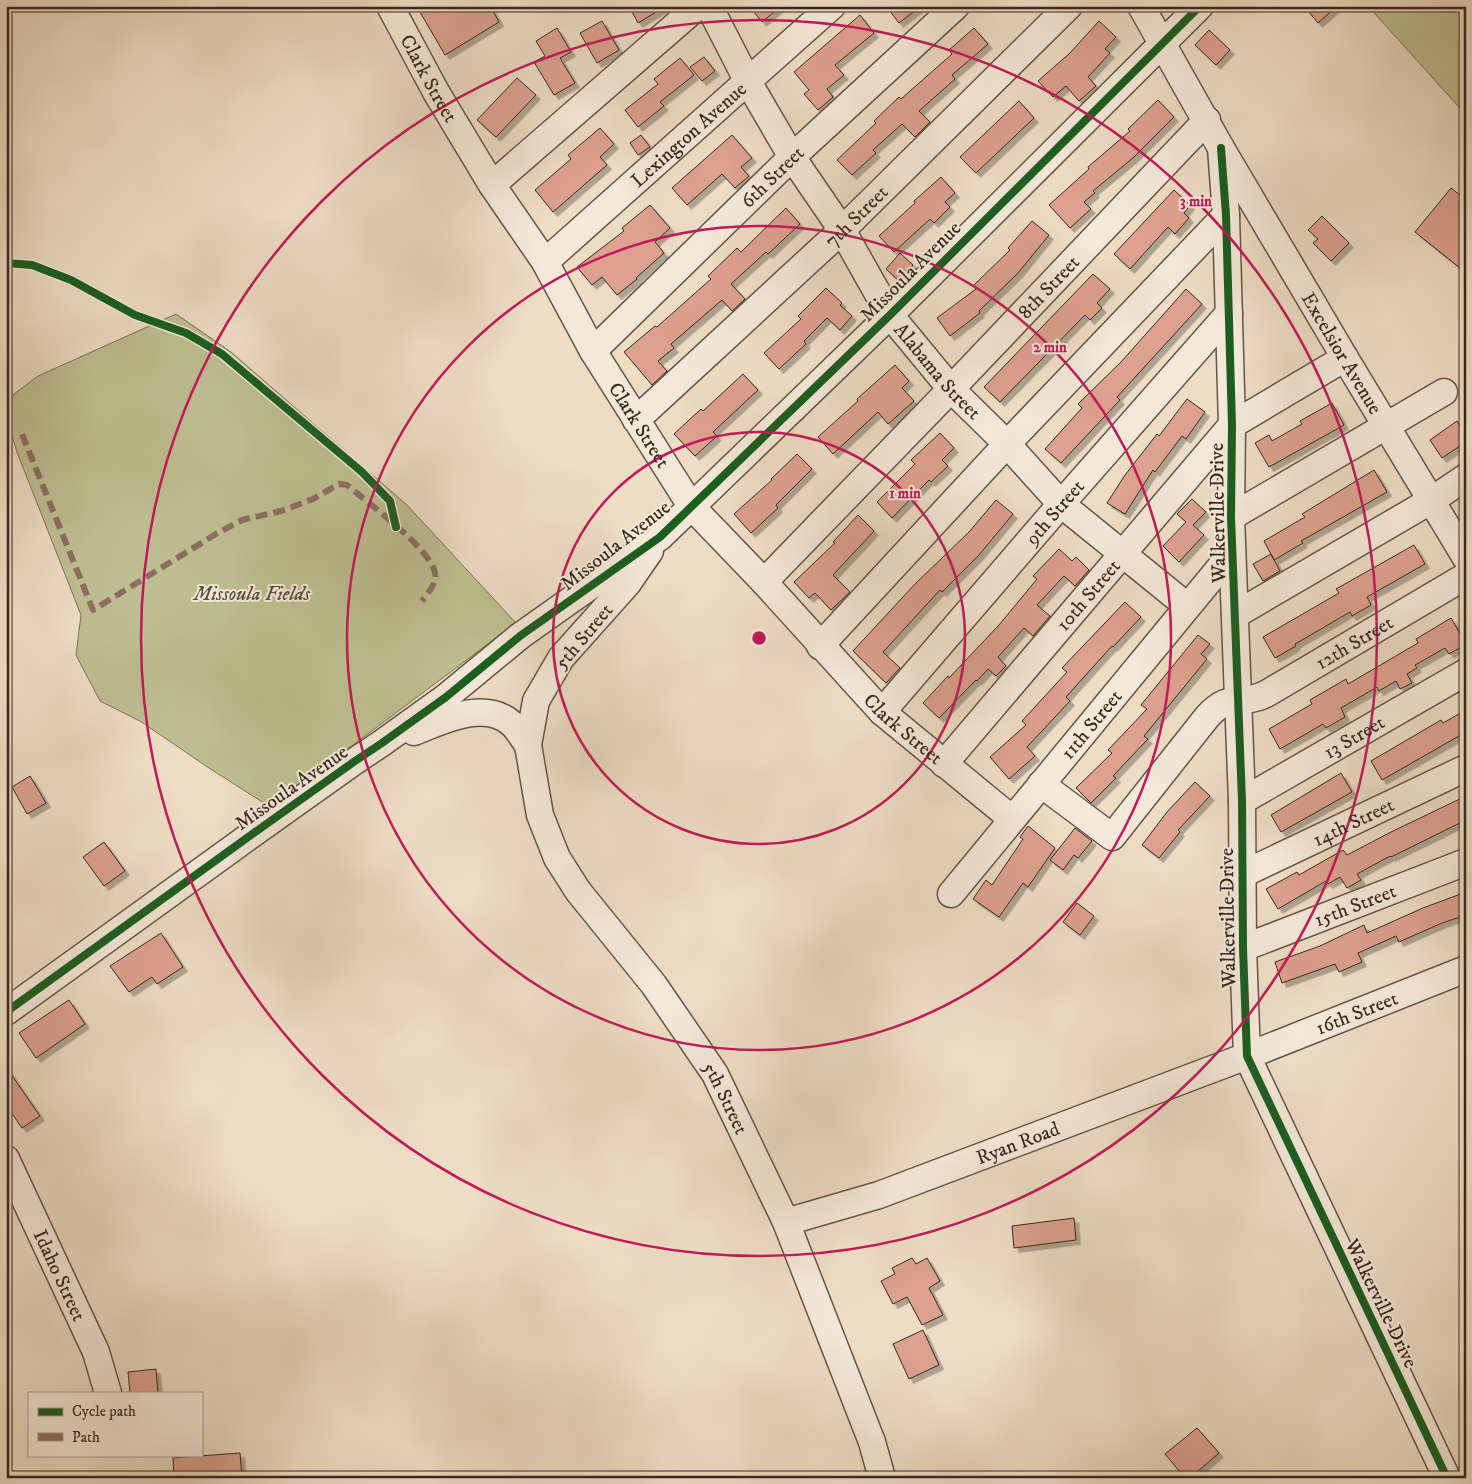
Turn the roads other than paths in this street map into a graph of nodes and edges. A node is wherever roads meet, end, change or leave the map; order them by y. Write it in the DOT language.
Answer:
graph roads {
  1 [pos="390,6"];
  2 [pos="698,6"];
  3 [pos="709,6"];
  4 [pos="832,6"];
  5 [pos="956,6"];
  6 [pos="1069,6"];
  7 [pos="1141,6"];
  8 [pos="1200,6"];
  9 [pos="1162,44"];
  10 [pos="747,80"];
  11 [pos="1207,120"];
  12 [pos="1221,148"];
  13 [pos="792,157"];
  14 [pos="492,185"];
  15 [pos="1226,215"];
  16 [pos="842,230"];
  17 [pos="545,262"];
  18 [pos="1229,313"];
  19 [pos="890,315"];
  20 [pos="593,350"];
  21 [pos="1345,358"];
  22 [pos="951,389"];
  23 [pos="1444,392"];
  24 [pos="636,420"];
  25 [pos="1232,425"];
  26 [pos="1387,425"];
  27 [pos="1007,444"];
  28 [pos="1466,477"];
  29 [pos="1432,500"];
  30 [pos="1061,504"];
  31 [pos="691,506"];
  32 [pos="1231,517"];
  33 [pos="660,536"];
  34 [pos="1232,553"];
  35 [pos="1123,554"];
  36 [pos="1466,558"];
  37 [pos="1466,576"];
  38 [pos="764,582"];
  39 [pos="1187,606"];
  40 [pos="1235,615"];
  41 [pos="820,646"];
  42 [pos="1466,672"];
  43 [pos="1239,700"];
  44 [pos="882,712"];
  45 [pos="382,744"];
  46 [pos="528,746"];
  47 [pos="944,764"];
  48 [pos="1466,768"];
  49 [pos="1041,784"];
  50 [pos="1242,801"];
  51 [pos="1012,819"];
  52 [pos="1466,862"];
  53 [pos="1242,874"];
  54 [pos="951,894"];
  55 [pos="1243,948"];
  56 [pos="1466,969"];
  57 [pos="6,1012"];
  58 [pos="1247,1056"];
  59 [pos="6,1159"];
  60 [pos="786,1222"];
  61 [pos="108,1392"];
  62 [pos="882,1478"];
  63 [pos="1447,1478"];
  1 -- 14 [label="street, Clark Street"];
  2 -- 14 [label="street"];
  3 -- 10 [label="street, Alabama Street"];
  4 -- 10 [label="street, Lexington Avenue"];
  5 -- 13 [label="street, 6th Street"];
  6 -- 16 [label="street, 7th Street"];
  7 -- 9 [label="street, Excelsior Avenue"];
  8 -- 9 [label="street, Missoula Avenue"];
  9 -- 11 [label="street, Excelsior Avenue"];
  9 -- 19 [label="street, Missoula Avenue"];
  10 -- 13 [label="street, Alabama Street"];
  10 -- 17 [label="street, Lexington Avenue"];
  11 -- 12 [label="street, Excelsior Avenue"];
  11 -- 22 [label="street, 8th Street"];
  12 -- 15 [label="street, Walkerville Drive"];
  12 -- 21 [label="street, Excelsior Avenue"];
  13 -- 16 [label="street, Alabama Street"];
  13 -- 20 [label="street, 6th Street"];
  14 -- 17 [label="street, Clark Street"];
  15 -- 18 [label="street, Walkerville Drive"];
  15 -- 27 [label="street"];
  16 -- 19 [label="street, Alabama Street"];
  16 -- 24 [label="street, 7th Street"];
  17 -- 20 [label="street, Clark Street"];
  18 -- 25 [label="street, Walkerville Drive"];
  18 -- 30 [label="street, 9th Street"];
  19 -- 22 [label="street, Alabama Street"];
  19 -- 31 [label="street, Missoula Avenue"];
  20 -- 24 [label="street, Clark Street"];
  21 -- 25 [label="street, 10th Street"];
  21 -- 26 [label="street, Excelsior Avenue"];
  22 -- 27 [label="street, Alabama Street"];
  22 -- 38 [label="street, 8th Street"];
  23 -- 26 [label="street"];
  24 -- 31 [label="street, Clark Street"];
  25 -- 32 [label="street, Walkerville Drive"];
  25 -- 35 [label="street, 10th Street"];
  26 -- 29 [label="street, Excelsior Avenue"];
  26 -- 32 [label="street"];
  27 -- 30 [label="street, Alabama Street"];
  27 -- 41 [label="street"];
  28 -- 29 [label="street"];
  29 -- 36 [label="street, Excelsior Avenue"];
  29 -- 40 [label="street"];
  30 -- 35 [label="street, Alabama Street"];
  30 -- 44 [label="street, 9th Street"];
  31 -- 33 [label="street, Missoula Avenue"];
  31 -- 38 [label="street, Clark Street"];
  32 -- 34 [label="street, Walkerville Drive"];
  33 -- 45 [label="street, Missoula Avenue"];
  33 -- 46 [label="street, 5th Street"];
  34 -- 39 [label="street, 11th Street"];
  34 -- 40 [label="street, Walkerville Drive"];
  35 -- 39 [label="street, Alabama Street"];
  35 -- 47 [label="street, 10th Street"];
  37 -- 43 [label="street, 12th Street"];
  38 -- 41 [label="street, Clark Street"];
  39 -- 49 [label="street, 11th Street"];
  40 -- 43 [label="street, Walkerville Drive"];
  41 -- 44 [label="street, Clark Street"];
  42 -- 50 [label="street, 13 Street"];
  43 -- 49 [label="street"];
  43 -- 50 [label="street, Walkerville Drive"];
  44 -- 47 [label="street, Clark Street"];
  45 -- 46 [label="street, 5th Street"];
  45 -- 57 [label="street, Missoula Avenue"];
  46 -- 60 [label="street, 5th Street"];
  47 -- 51 [label="street, Clark Street"];
  48 -- 53 [label="street, 14th Street"];
  49 -- 51 [label="street, 11th Street"];
  50 -- 53 [label="street, Walkerville Drive"];
  51 -- 54 [label="street, 11th Street"];
  52 -- 55 [label="street, 15th Street"];
  53 -- 55 [label="street, Walkerville Drive"];
  55 -- 58 [label="street, Walkerville Drive"];
  56 -- 58 [label="street, 16th Street"];
  58 -- 60 [label="street, Ryan Road"];
  58 -- 63 [label="street, Walkerville Drive"];
  59 -- 61 [label="street, Idaho Street"];
  60 -- 62 [label="street, 5th Street"];
}
